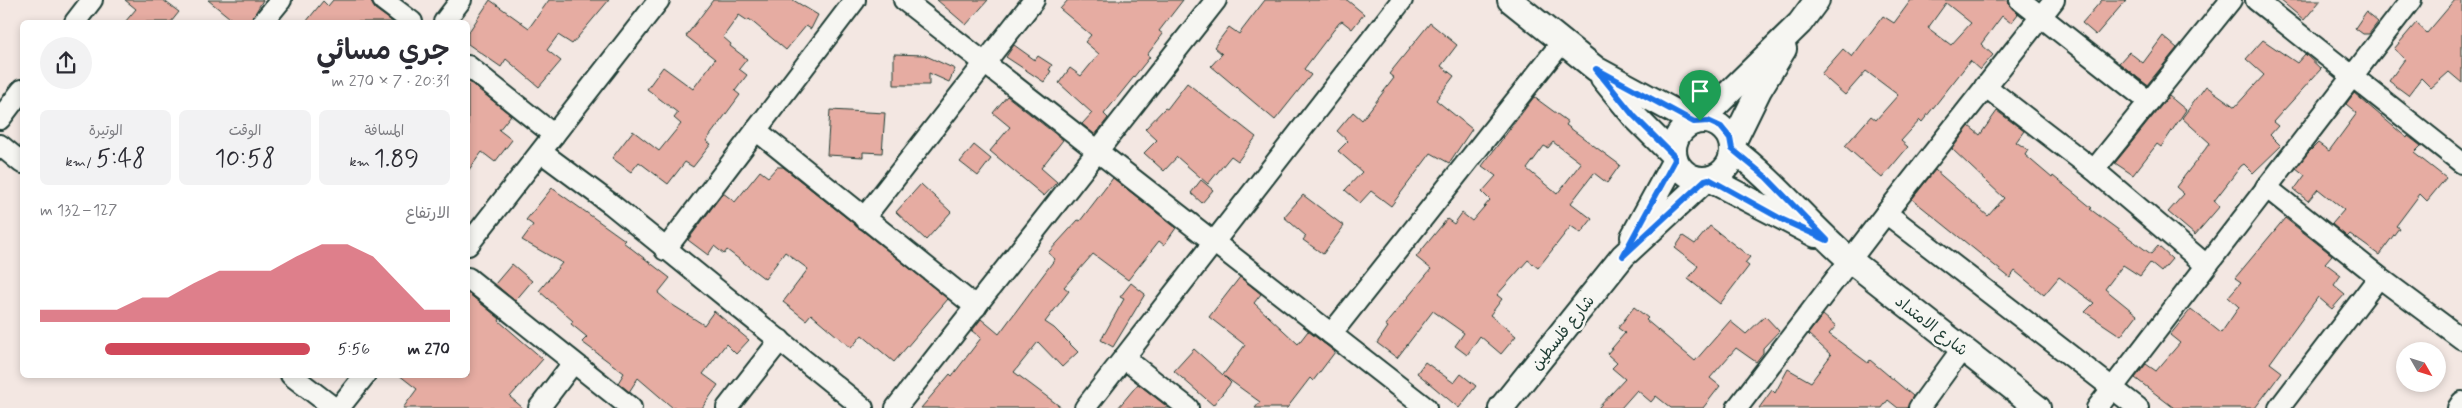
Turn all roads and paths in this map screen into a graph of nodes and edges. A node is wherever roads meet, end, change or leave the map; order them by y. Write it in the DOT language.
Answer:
graph roads {
  1 [pos="92,0"];
  2 [pos="281,0"];
  3 [pos="383,0"];
  4 [pos="461,0"];
  5 [pos="659,0"];
  6 [pos="855,0"];
  7 [pos="904,0"];
  8 [pos="1034,0"];
  9 [pos="1216,0"];
  10 [pos="1402,0"];
  11 [pos="1510,0"];
  12 [pos="1817,0"];
  13 [pos="2020,0"];
  14 [pos="2054,0"];
  15 [pos="2231,0"];
  16 [pos="2256,0"];
  17 [pos="2411,0"];
  18 [pos="2041,17"];
  19 [pos="77,20"];
  20 [pos="265,20"];
  21 [pos="409,20"];
  22 [pos="446,20"];
  23 [pos="1800,22"];
  24 [pos="1563,41"];
  25 [pos="986,64"];
  26 [pos="470,68"];
  27 [pos="1596,69"];
  28 [pos="2353,75"];
  29 [pos="1985,86"];
  30 [pos="20,93"];
  31 [pos="2148,102"];
  32 [pos="0,119"];
  33 [pos="1697,122"];
  34 [pos="756,130"];
  35 [pos="554,136"];
  36 [pos="0,145"];
  37 [pos="1732,147"];
  38 [pos="1098,151"];
  39 [pos="541,152"];
  40 [pos="1675,158"];
  41 [pos="20,161"];
  42 [pos="2462,163"];
  43 [pos="2094,170"];
  44 [pos="1707,179"];
  45 [pos="2266,188"];
  46 [pos="1886,214"];
  47 [pos="864,218"];
  48 [pos="1827,240"];
  49 [pos="470,242"];
  50 [pos="1214,242"];
  51 [pos="665,250"];
  52 [pos="1623,256"];
  53 [pos="1850,260"];
  54 [pos="2206,265"];
  55 [pos="2379,277"];
  56 [pos="470,280"];
  57 [pos="976,306"];
  58 [pos="1331,334"];
  59 [pos="2462,339"];
  60 [pos="780,340"];
  61 [pos="1962,349"];
  62 [pos="1124,358"];
  63 [pos="573,363"];
  64 [pos="295,378"];
  65 [pos="363,378"];
  66 [pos="2111,388"];
  67 [pos="2462,402"];
  68 [pos="334,408"];
  69 [pos="339,408"];
  70 [pos="539,408"];
  71 [pos="631,408"];
  72 [pos="727,408"];
  73 [pos="863,408"];
  74 [pos="896,408"];
  75 [pos="1086,408"];
  76 [pos="1188,408"];
  77 [pos="1426,408"];
  78 [pos="1501,408"];
  79 [pos="1737,408"];
  80 [pos="1918,408"];
  81 [pos="2038,408"];
  82 [pos="2097,408"];
  83 [pos="2138,408"];
  84 [pos="2279,408"];
  85 [pos="2458,408"];
  1 -- 19 [label="street"];
  2 -- 20 [label="street"];
  3 -- 21 [label="street"];
  4 -- 22 [label="street"];
  5 -- 35 [label="street"];
  6 -- 34 [label="street"];
  7 -- 25 [label="street"];
  8 -- 25 [label="street"];
  9 -- 38 [label="street"];
  10 -- 50 [label="street"];
  11 -- 24 [label="street"];
  12 -- 23 [label="street"];
  13 -- 18 [label="street"];
  14 -- 18 [label="street"];
  15 -- 31 [label="street"];
  16 -- 28 [label="street"];
  17 -- 28 [label="street"];
  18 -- 29 [label="street"];
  18 -- 31 [label="street"];
  23 -- 33 [label="street"];
  23 -- 37 [label="street"];
  24 -- 27 [label="street"];
  24 -- 58 [label="street"];
  25 -- 38 [label="street"];
  25 -- 47 [label="street"];
  26 -- 35 [label="street"];
  27 -- 33 [label="street"];
  27 -- 40 [label="street"];
  28 -- 42 [label="street"];
  28 -- 45 [label="street"];
  29 -- 43 [label="street"];
  29 -- 46 [label="street"];
  30 -- 32 [label="street"];
  31 -- 43 [label="street"];
  33 -- 37 [label="street"];
  33 -- 40 [label="street"];
  34 -- 47 [label="street"];
  34 -- 51 [label="street"];
  35 -- 39 [label="street"];
  36 -- 41 [label="street"];
  37 -- 44 [label="street"];
  37 -- 48 [label="street, شارع الامتداد"];
  38 -- 50 [label="street"];
  38 -- 57 [label="street"];
  39 -- 49 [label="street"];
  39 -- 51 [label="street"];
  40 -- 44 [label="street"];
  40 -- 52 [label="street, شارع فلسطين"];
  43 -- 54 [label="street"];
  44 -- 48 [label="street, شارع الامتداد"];
  44 -- 52 [label="street, شارع فلسطين"];
  45 -- 54 [label="street"];
  45 -- 55 [label="street"];
  46 -- 53 [label="street"];
  46 -- 66 [label="street"];
  47 -- 57 [label="street"];
  48 -- 53 [label="street, شارع الامتداد"];
  50 -- 58 [label="street"];
  50 -- 62 [label="street"];
  51 -- 60 [label="street"];
  52 -- 78 [label="street, شارع فلسطين"];
  53 -- 61 [label="street, شارع الامتداد"];
  53 -- 79 [label="street"];
  54 -- 66 [label="street"];
  55 -- 59 [label="street"];
  55 -- 84 [label="street"];
  56 -- 63 [label="street"];
  57 -- 74 [label="street"];
  58 -- 77 [label="street"];
  60 -- 72 [label="street"];
  60 -- 73 [label="street"];
  61 -- 80 [label="street"];
  61 -- 81 [label="street, شارع الامتداد"];
  62 -- 75 [label="street"];
  62 -- 76 [label="street"];
  63 -- 70 [label="street"];
  63 -- 71 [label="street"];
  64 -- 68 [label="street"];
  65 -- 69 [label="street"];
  66 -- 82 [label="street"];
  66 -- 83 [label="street"];
  67 -- 85 [label="street"];
}
